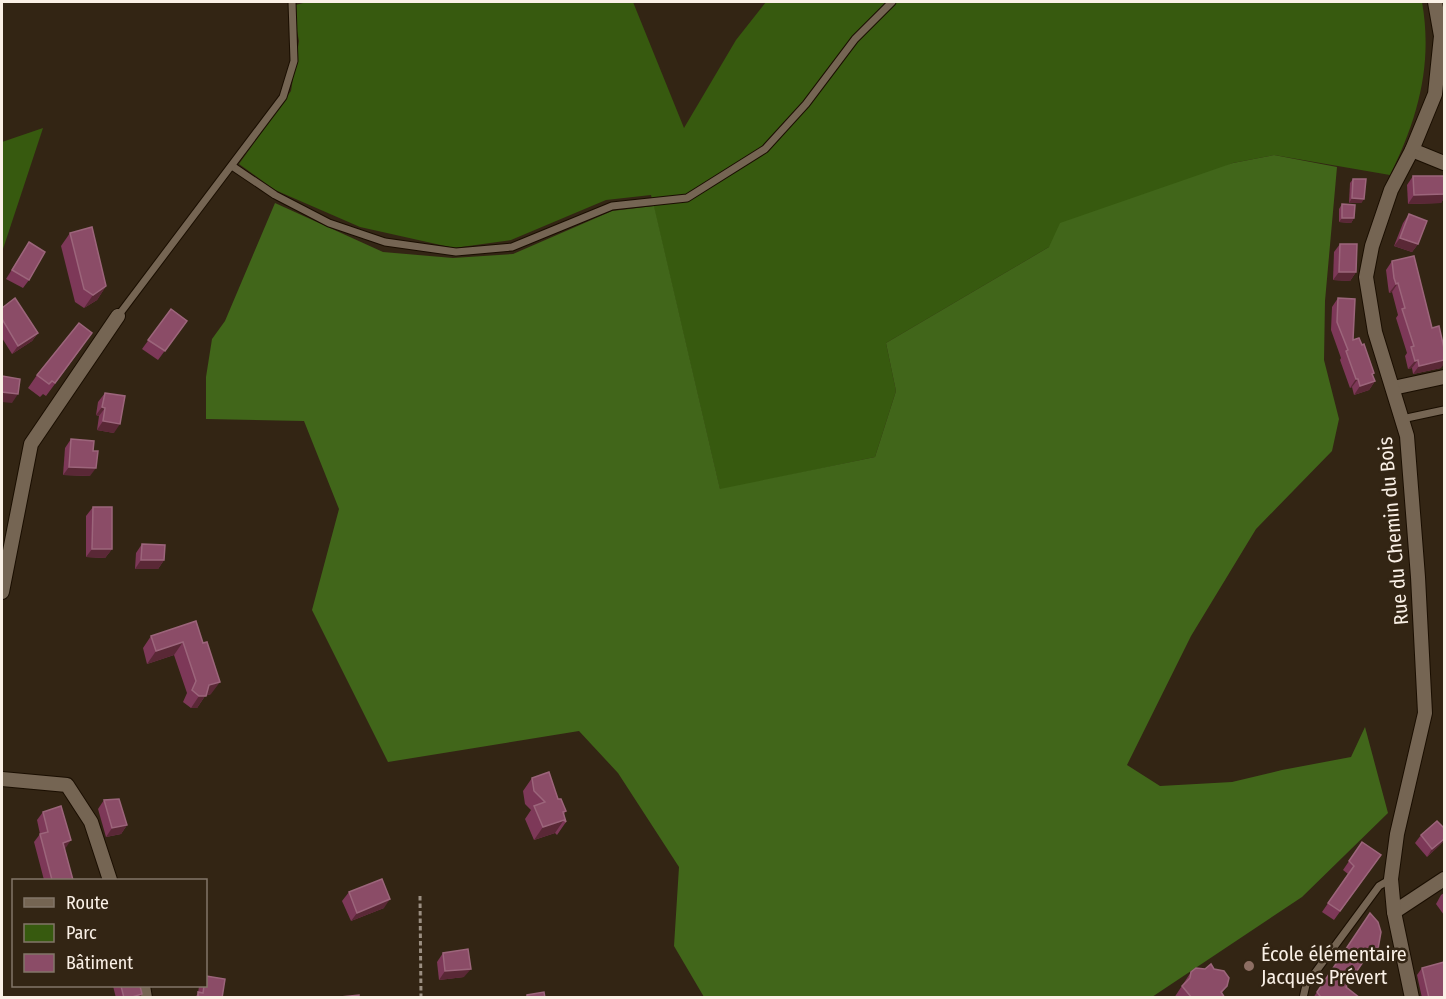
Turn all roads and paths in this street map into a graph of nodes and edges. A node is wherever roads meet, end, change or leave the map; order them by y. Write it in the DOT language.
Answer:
graph roads {
  1 [pos="292,2"];
  2 [pos="892,2"];
  3 [pos="1435,2"];
  4 [pos="1412,150"];
  5 [pos="1444,163"];
  6 [pos="232,166"];
  7 [pos="118,316"];
  8 [pos="1444,377"];
  9 [pos="1392,388"];
  10 [pos="1444,410"];
  11 [pos="1402,419"];
  12 [pos="2,592"];
  13 [pos="2,779"];
  14 [pos="110,879"];
  15 [pos="1391,879"];
  16 [pos="1444,879"];
  17 [pos="420,896"];
  18 [pos="1394,912"];
  19 [pos="1409,996"];
  20 [pos="421,998"];
  21 [pos="1303,998"];
  1 -- 6 [label="lane"];
  2 -- 6 [label="lane"];
  3 -- 4 [label="street, Rue du Chemin du Bois"];
  4 -- 5 [label="street"];
  4 -- 9 [label="street, Rue du Chemin du Bois"];
  6 -- 7 [label="lane"];
  7 -- 12 [label="street"];
  8 -- 9 [label="street"];
  9 -- 11 [label="street, Rue du Chemin du Bois"];
  10 -- 11 [label="lane"];
  11 -- 15 [label="street, Rue du Chemin du Bois"];
  13 -- 14 [label="street"];
  15 -- 18 [label="street, Rue du Chemin du Bois"];
  15 -- 21 [label="lane"];
  16 -- 18 [label="street"];
  17 -- 20 [label="path"];
  18 -- 19 [label="street, Rue du Chemin du Bois"];
}
